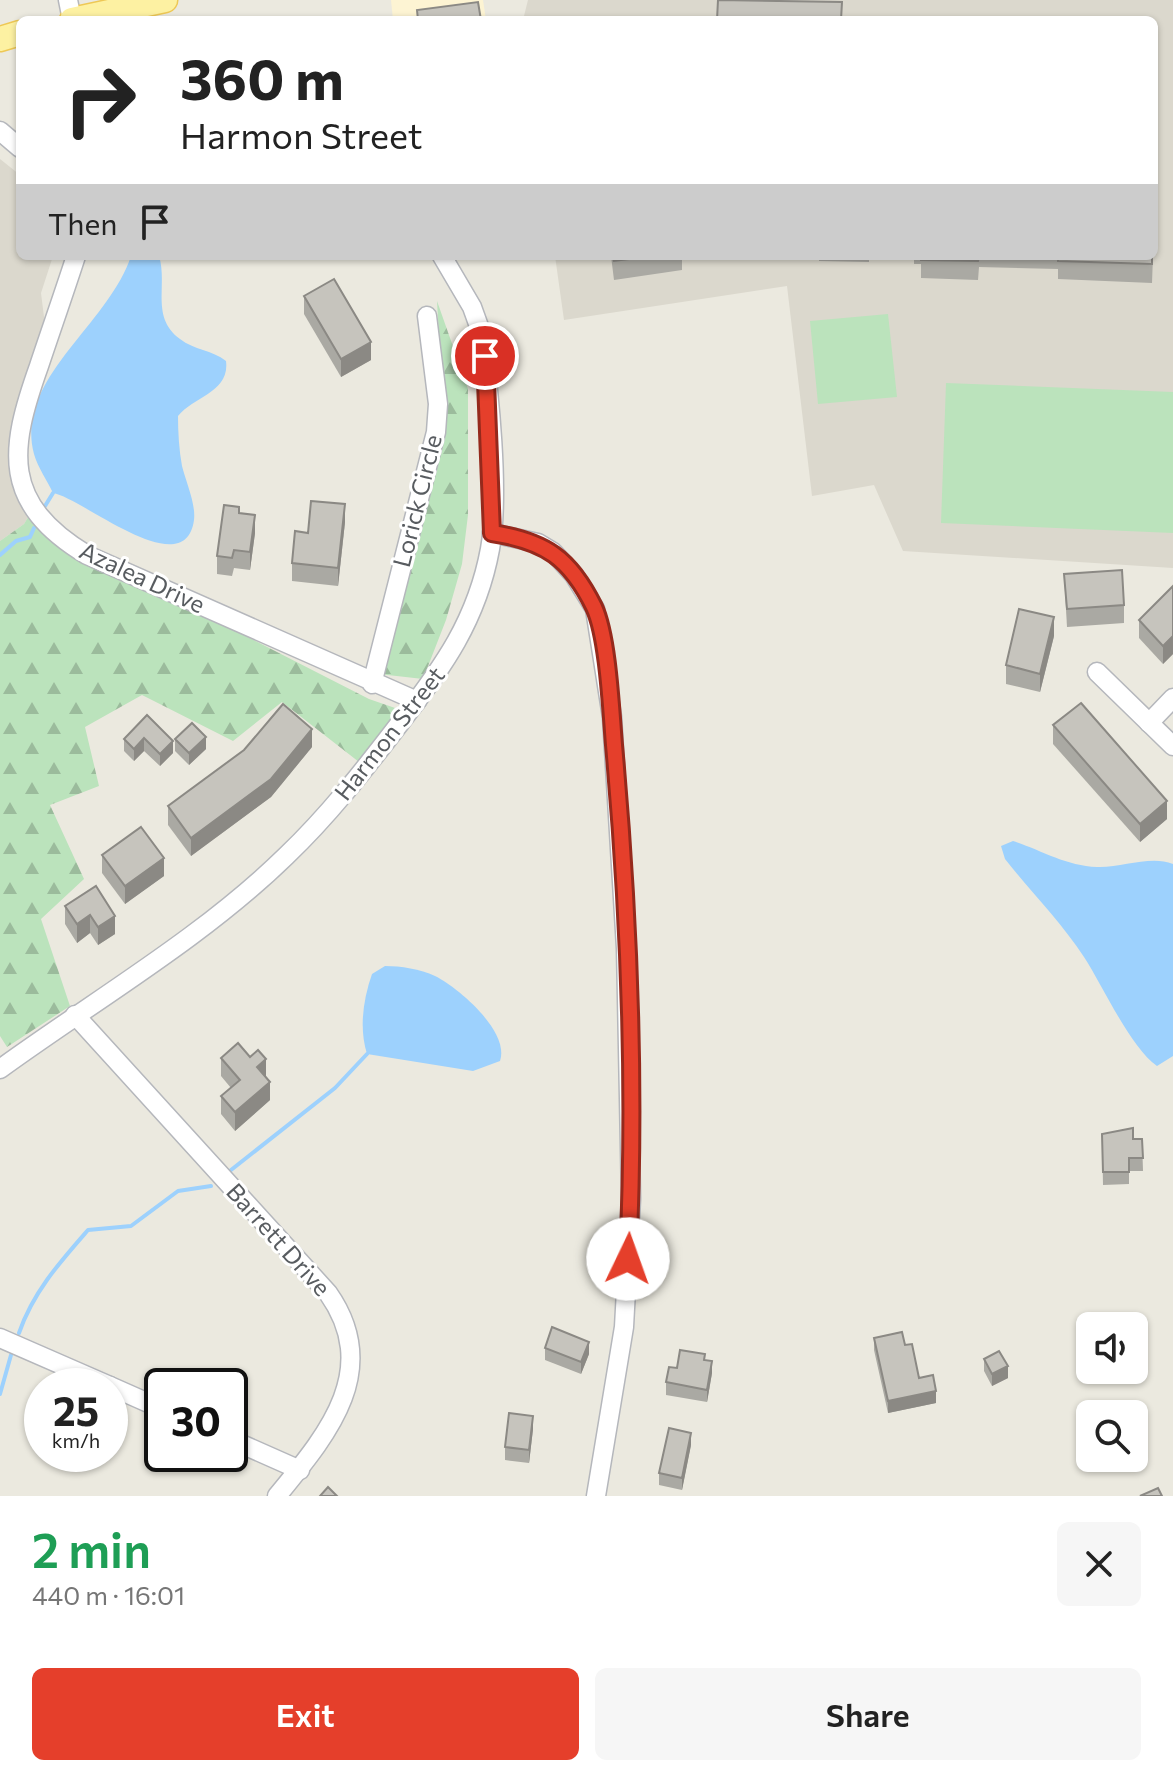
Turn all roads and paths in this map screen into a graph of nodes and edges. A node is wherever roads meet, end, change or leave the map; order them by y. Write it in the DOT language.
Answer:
graph roads {
  1 [pos="165,0"];
  2 [pos="91,16"];
  3 [pos="0,131"];
  4 [pos="16,145"];
  5 [pos="75,260"];
  6 [pos="444,260"];
  7 [pos="427,316"];
  8 [pos="492,533"];
  9 [pos="1097,672"];
  10 [pos="372,684"];
  11 [pos="1173,698"];
  12 [pos="417,701"];
  13 [pos="1149,723"];
  14 [pos="1173,746"];
  15 [pos="75,1015"];
  16 [pos="0,1069"];
  17 [pos="0,1338"];
  18 [pos="69,1368"];
  19 [pos="248,1447"];
  20 [pos="300,1470"];
  21 [pos="277,1496"];
  22 [pos="596,1496"];
  1 -- 2 [label="main road"];
  3 -- 4 [label="street"];
  5 -- 10 [label="street, Azalea Drive"];
  6 -- 8 [label="street, Harmon Street"];
  7 -- 10 [label="street, Lorick Circle"];
  8 -- 12 [label="street, Harmon Street"];
  8 -- 22 [label="street"];
  9 -- 13 [label="street"];
  10 -- 12 [label="street, Azalea Drive"];
  11 -- 13 [label="street"];
  12 -- 15 [label="street, Harmon Street"];
  13 -- 14 [label="street"];
  15 -- 16 [label="street, Harmon Street"];
  15 -- 20 [label="street, Barrett Drive"];
  17 -- 18 [label="street"];
  19 -- 20 [label="street"];
  20 -- 21 [label="street, Barrett Drive"];
}
